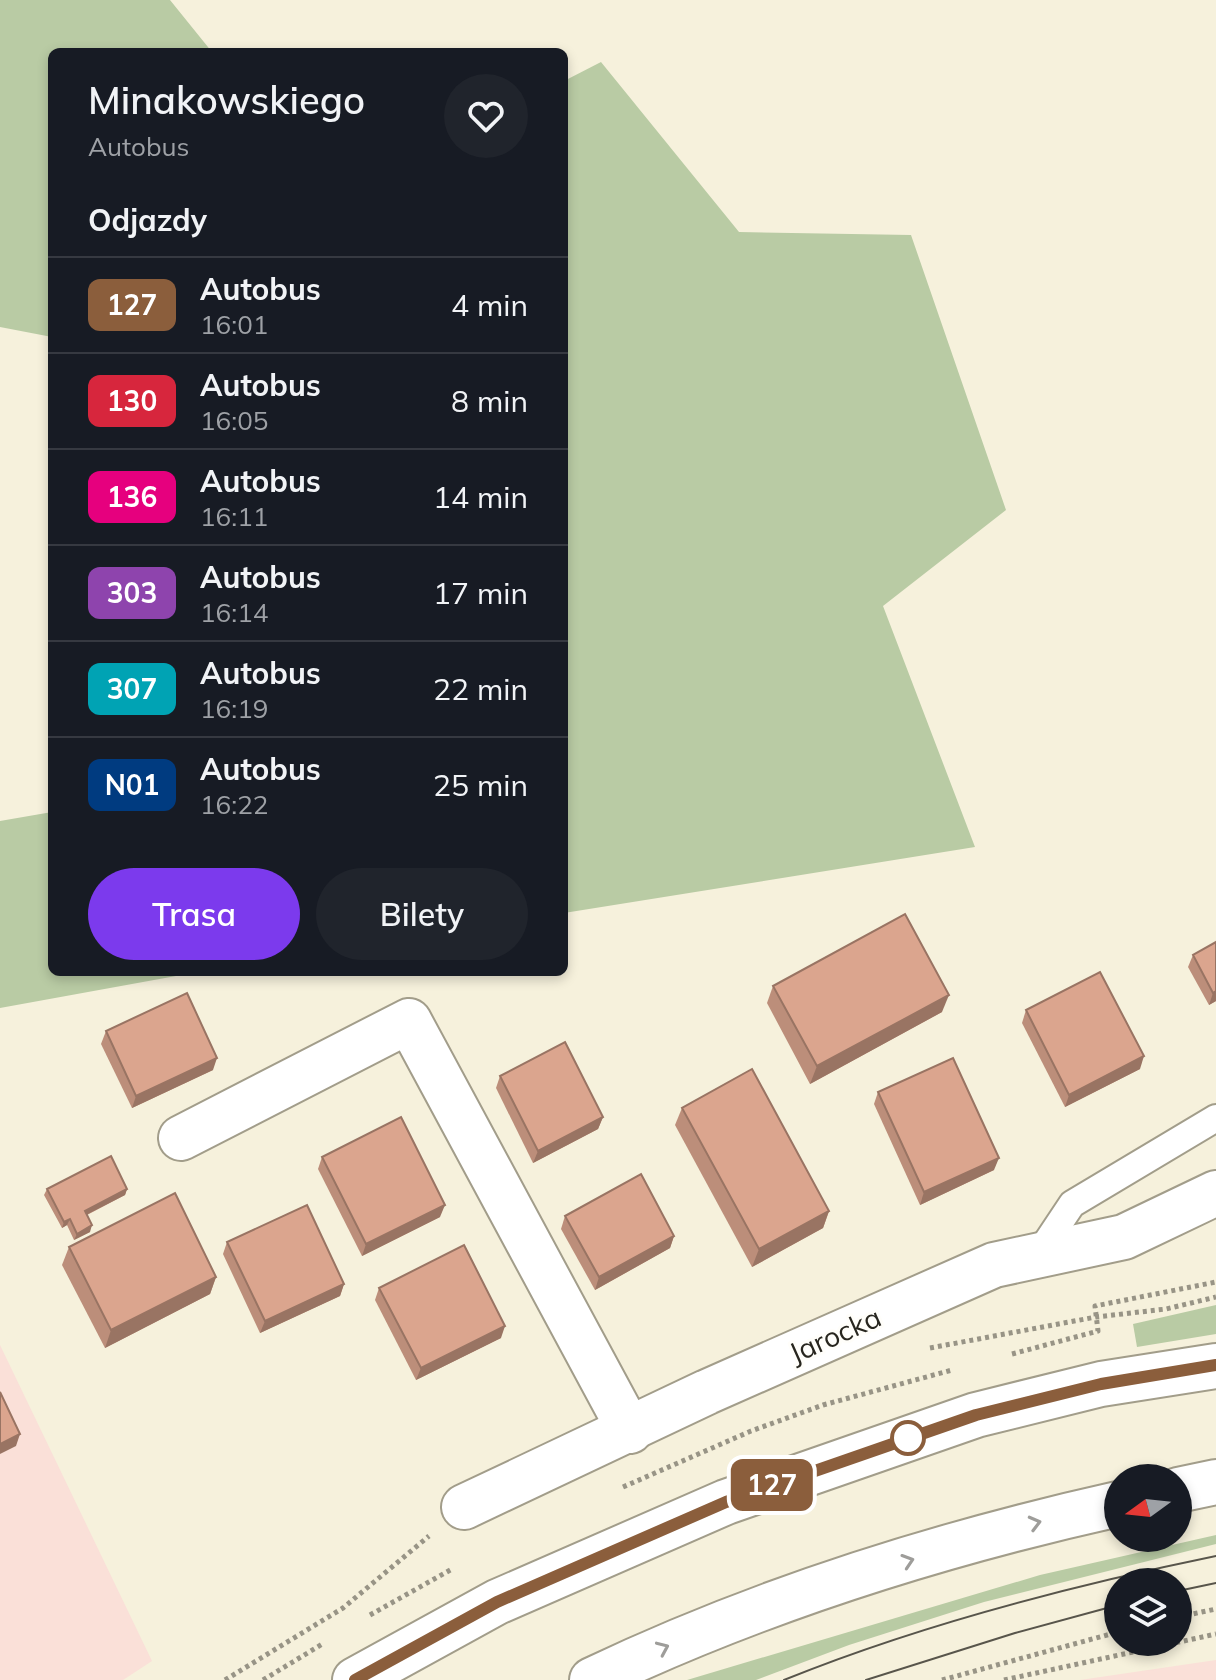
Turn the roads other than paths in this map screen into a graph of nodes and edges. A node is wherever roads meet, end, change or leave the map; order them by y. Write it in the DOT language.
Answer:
graph roads {
  1 [pos="1216,1118"];
  2 [pos="181,1138"];
  3 [pos="1216,1193"];
  4 [pos="1038,1255"];
  5 [pos="1216,1366"];
  6 [pos="630,1431"];
  7 [pos="1216,1482"];
  8 [pos="1192,1487"];
  9 [pos="464,1507"];
  10 [pos="1104,1508"];
  11 [pos="355,1680"];
  12 [pos="592,1680"];
  1 -- 4 [label="lane"];
  2 -- 6 [label="street"];
  3 -- 4 [label="street, Jarocka"];
  4 -- 6 [label="street, Jarocka"];
  5 -- 11 [label="street"];
  6 -- 9 [label="street, Jarocka"];
  7 -- 8 [label="street"];
  12 -- 10 [label="street, one-way"];
}
